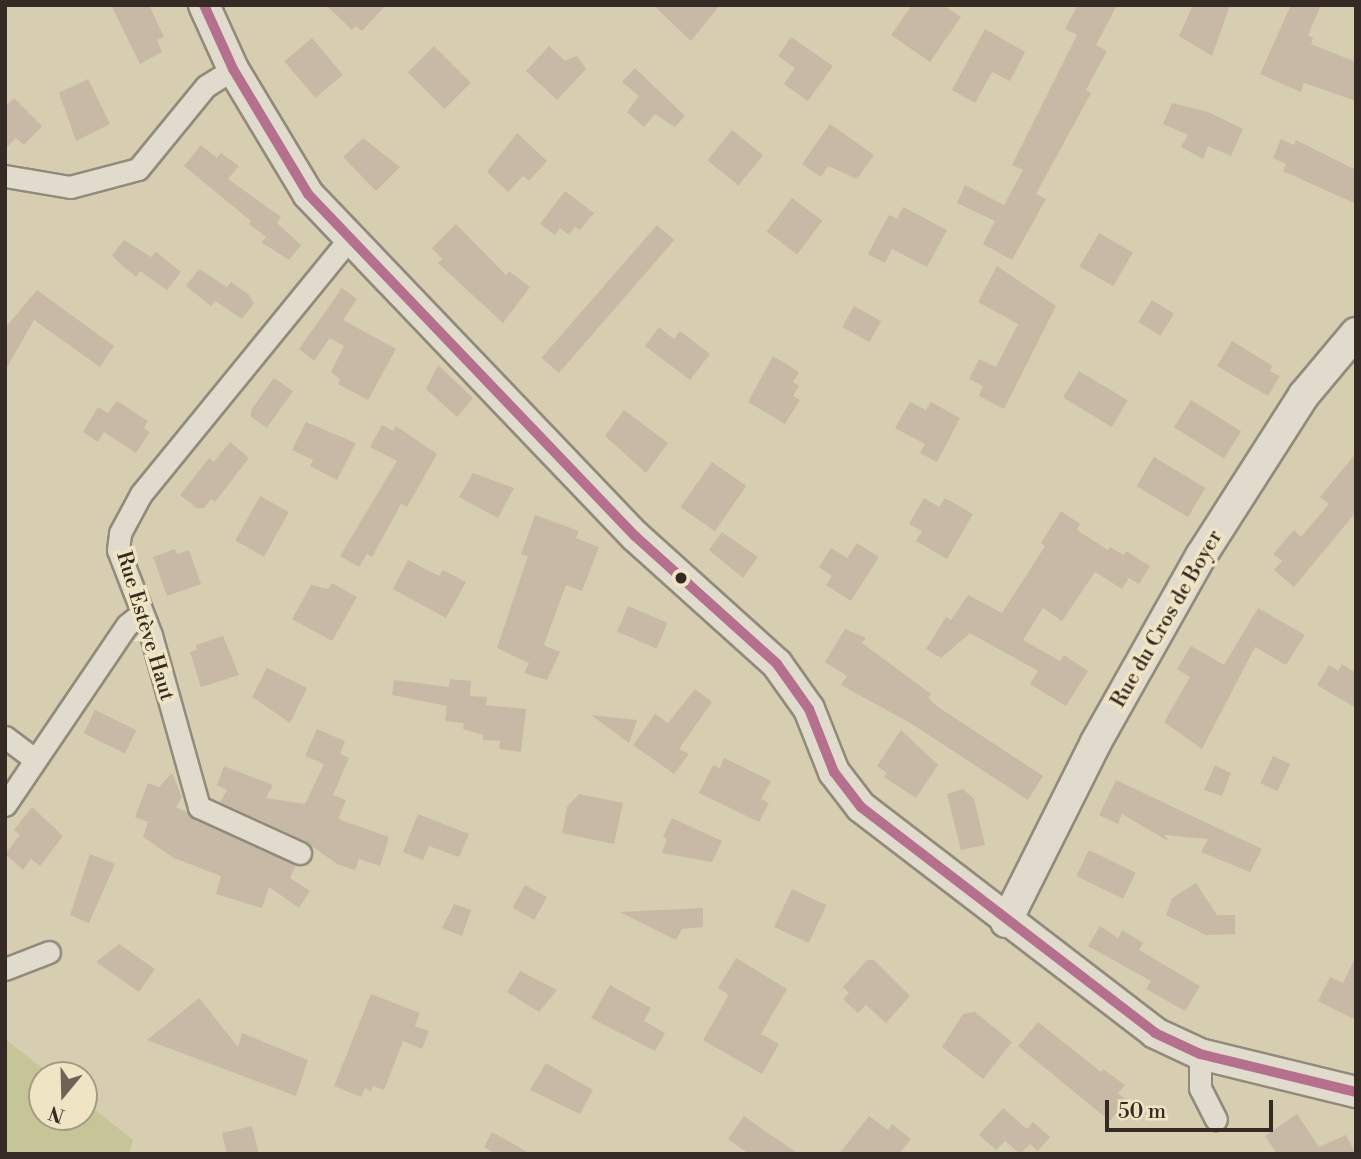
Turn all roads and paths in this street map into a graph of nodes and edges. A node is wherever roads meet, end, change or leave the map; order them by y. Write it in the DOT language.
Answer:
graph roads {
  1 [pos="204,5"];
  2 [pos="233,69"];
  3 [pos="5,176"];
  4 [pos="348,240"];
  5 [pos="1356,333"];
  6 [pos="142,613"];
  7 [pos="5,737"];
  8 [pos="34,759"];
  9 [pos="5,805"];
  10 [pos="300,853"];
  11 [pos="1006,922"];
  12 [pos="49,952"];
  13 [pos="5,969"];
  14 [pos="1200,1054"];
  15 [pos="1356,1092"];
  16 [pos="1216,1119"];
  1 -- 2 [label="street"];
  2 -- 3 [label="street"];
  2 -- 4 [label="street"];
  4 -- 6 [label="street, Rue Estève Haut"];
  4 -- 11 [label="street"];
  5 -- 11 [label="street, Rue du Cros de Boyer"];
  6 -- 8 [label="street"];
  6 -- 10 [label="street, Rue Estève Haut"];
  7 -- 8 [label="street"];
  8 -- 9 [label="street"];
  11 -- 14 [label="street"];
  12 -- 13 [label="street"];
  14 -- 15 [label="street"];
  14 -- 16 [label="street"];
}
